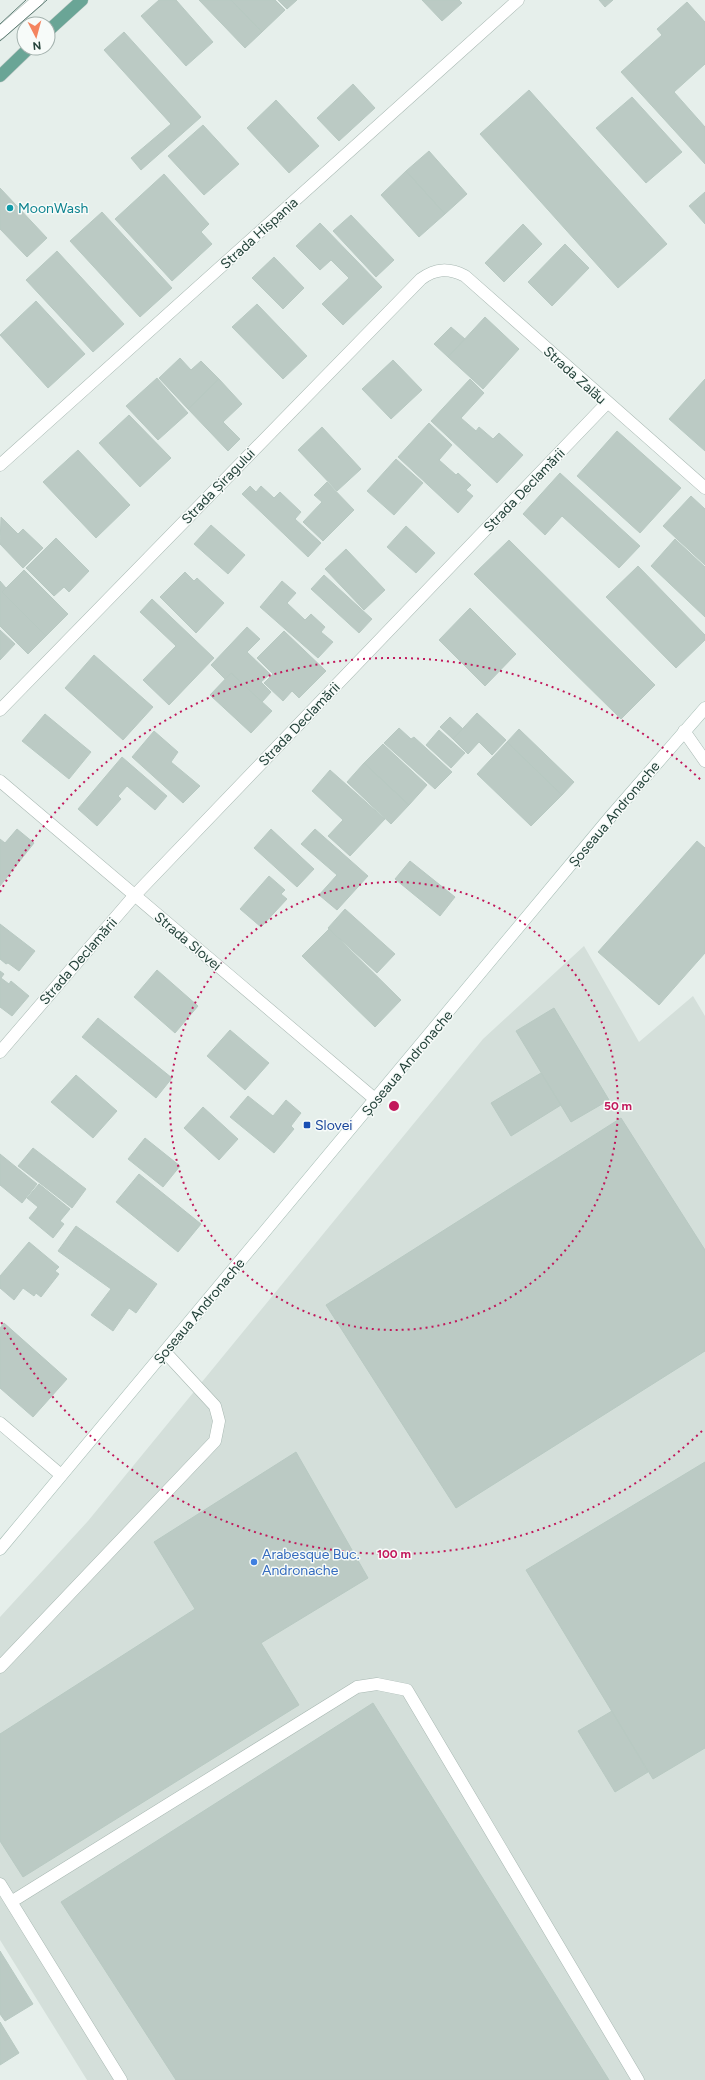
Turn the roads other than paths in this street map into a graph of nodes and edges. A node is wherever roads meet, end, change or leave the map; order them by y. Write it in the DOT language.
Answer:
graph roads {
  1 [pos="38,0"];
  2 [pos="82,0"];
  3 [pos="518,0"];
  4 [pos="56,24"];
  5 [pos="0,33"];
  6 [pos="21,56"];
  7 [pos="0,76"];
  8 [pos="441,269"];
  9 [pos="607,403"];
  10 [pos="0,465"];
  11 [pos="705,488"];
  12 [pos="705,708"];
  13 [pos="0,710"];
  14 [pos="684,731"];
  15 [pos="705,761"];
  16 [pos="0,781"];
  17 [pos="134,896"];
  18 [pos="0,1052"];
  19 [pos="376,1100"];
  20 [pos="165,1352"];
  21 [pos="0,1423"];
  22 [pos="61,1475"];
  23 [pos="0,1548"];
  24 [pos="0,1667"];
  25 [pos="0,1884"];
  26 [pos="12,1902"];
  27 [pos="121,2080"];
  28 [pos="638,2080"];
  1 -- 5 [label="street"];
  2 -- 4 [label="main road"];
  3 -- 10 [label="street, Strada Hispania"];
  6 -- 7 [label="main road"];
  8 -- 9 [label="street, Strada Zalău"];
  8 -- 13 [label="street, Strada Șiragului"];
  9 -- 11 [label="street, Strada Zalău"];
  9 -- 17 [label="street, Strada Declamării"];
  12 -- 14 [label="street, Șoseaua Andronache"];
  14 -- 15 [label="street"];
  14 -- 19 [label="street, Șoseaua Andronache"];
  16 -- 17 [label="street, Strada Slovei"];
  17 -- 18 [label="street, Strada Declamării"];
  17 -- 19 [label="street, Strada Slovei"];
  19 -- 20 [label="street, Șoseaua Andronache"];
  20 -- 22 [label="street, Șoseaua Andronache"];
  20 -- 24 [label="street"];
  21 -- 22 [label="street"];
  22 -- 23 [label="street, Șoseaua Andronache"];
  25 -- 26 [label="street"];
  26 -- 27 [label="street"];
  26 -- 28 [label="street"];
}
